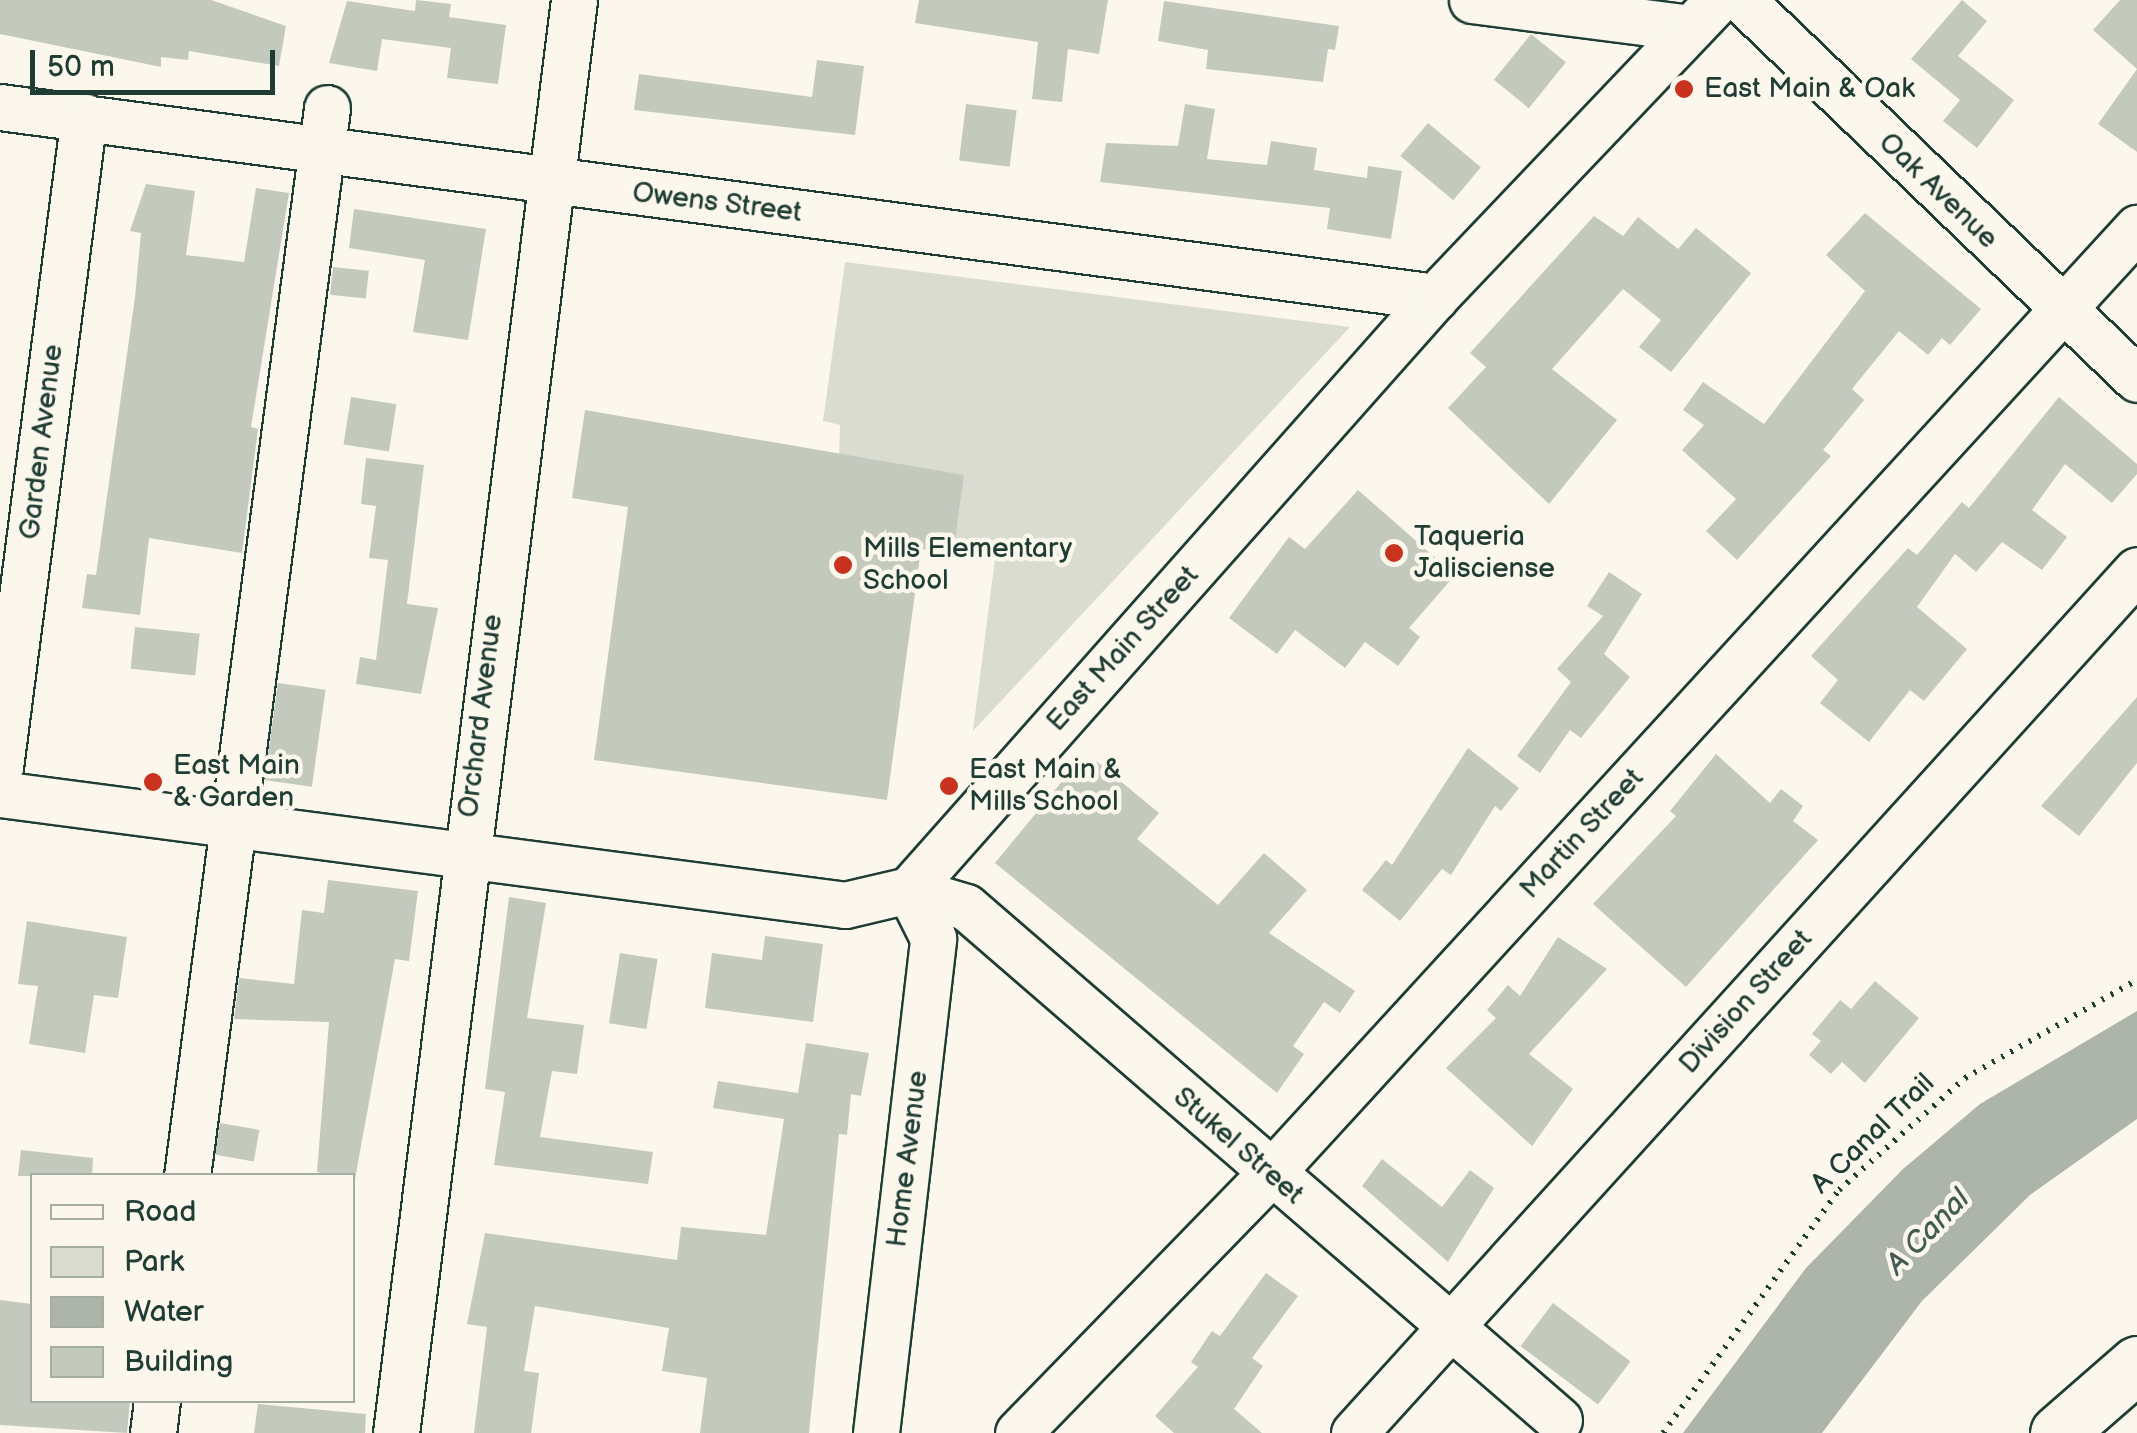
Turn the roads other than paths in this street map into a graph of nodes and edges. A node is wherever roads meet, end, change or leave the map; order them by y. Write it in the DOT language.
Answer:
graph roads {
  1 [pos="574,0"];
  2 [pos="1472,0"];
  3 [pos="1742,0"];
  4 [pos="1704,14"];
  5 [pos="0,107"];
  6 [pos="84,116"];
  7 [pos="324,129"];
  8 [pos="544,180"];
  9 [pos="2137,228"];
  10 [pos="1435,297"];
  11 [pos="2062,310"];
  12 [pos="2137,379"];
  13 [pos="2137,570"];
  14 [pos="0,767"];
  15 [pos="0,794"];
  16 [pos="232,825"];
  17 [pos="464,856"];
  18 [pos="910,890"];
  19 [pos="187,1173"];
  20 [pos="1269,1175"];
  21 [pos="1452,1328"];
  22 [pos="2137,1364"];
  23 [pos="158,1403"];
  24 [pos="1558,1420"];
  25 [pos="153,1433"];
  26 [pos="396,1433"];
  27 [pos="876,1433"];
  28 [pos="1018,1433"];
  29 [pos="1354,1433"];
  30 [pos="2058,1433"];
  1 -- 8 [label="street, Orchard Avenue"];
  2 -- 4 [label="street"];
  3 -- 11 [label="street, Oak Avenue"];
  4 -- 10 [label="street, East Main Street"];
  5 -- 6 [label="street, Owens Street"];
  6 -- 7 [label="street, Owens Street"];
  6 -- 14 [label="street, Garden Avenue"];
  7 -- 8 [label="street, Owens Street"];
  7 -- 16 [label="street"];
  8 -- 10 [label="street, Owens Street"];
  8 -- 17 [label="street, Orchard Avenue"];
  9 -- 11 [label="street, Martin Street"];
  10 -- 18 [label="street, East Main Street"];
  11 -- 12 [label="street, Oak Avenue"];
  11 -- 20 [label="street, Martin Street"];
  13 -- 21 [label="street, Division Street"];
  15 -- 16 [label="street"];
  16 -- 17 [label="street"];
  16 -- 19 [label="street"];
  17 -- 18 [label="street"];
  17 -- 26 [label="street, Orchard Avenue"];
  18 -- 20 [label="street, Stukel Street"];
  18 -- 27 [label="street, Home Avenue"];
  20 -- 21 [label="street, Stukel Street"];
  20 -- 28 [label="street, Martin Street"];
  21 -- 24 [label="street, Stukel Street"];
  21 -- 29 [label="street, Division Street"];
  22 -- 30 [label="main road"];
  23 -- 25 [label="street"];
}
